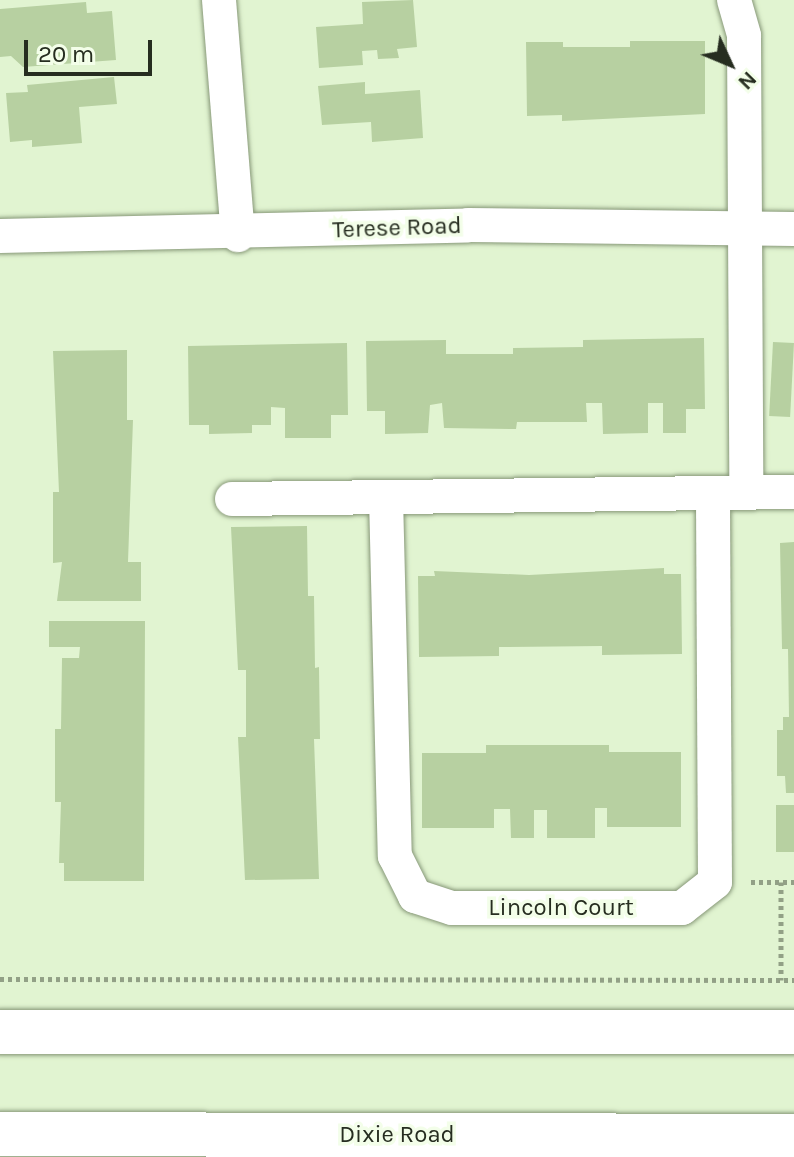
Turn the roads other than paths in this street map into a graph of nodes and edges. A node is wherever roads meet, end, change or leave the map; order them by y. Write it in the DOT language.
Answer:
graph roads {
  1 [pos="219,0"];
  2 [pos="734,0"];
  3 [pos="743,228"];
  4 [pos="794,229"];
  5 [pos="238,235"];
  6 [pos="0,236"];
  7 [pos="794,492"];
  8 [pos="729,493"];
  9 [pos="386,497"];
  10 [pos="232,499"];
  11 [pos="0,1032"];
  12 [pos="794,1032"];
  13 [pos="0,1134"];
  14 [pos="794,1136"];
  1 -- 5 [label="street"];
  2 -- 3 [label="street, Lincoln Court"];
  3 -- 4 [label="street, Terese Road"];
  3 -- 5 [label="street, Terese Road"];
  3 -- 8 [label="street, Lincoln Court"];
  5 -- 6 [label="street, Terese Road"];
  7 -- 8 [label="street"];
  8 -- 9 [label="street"];
  8 -- 9 [label="street, Lincoln Court"];
  9 -- 10 [label="street"];
  11 -- 12 [label="main road"];
  13 -- 14 [label="main road, Dixie Road"];
}
